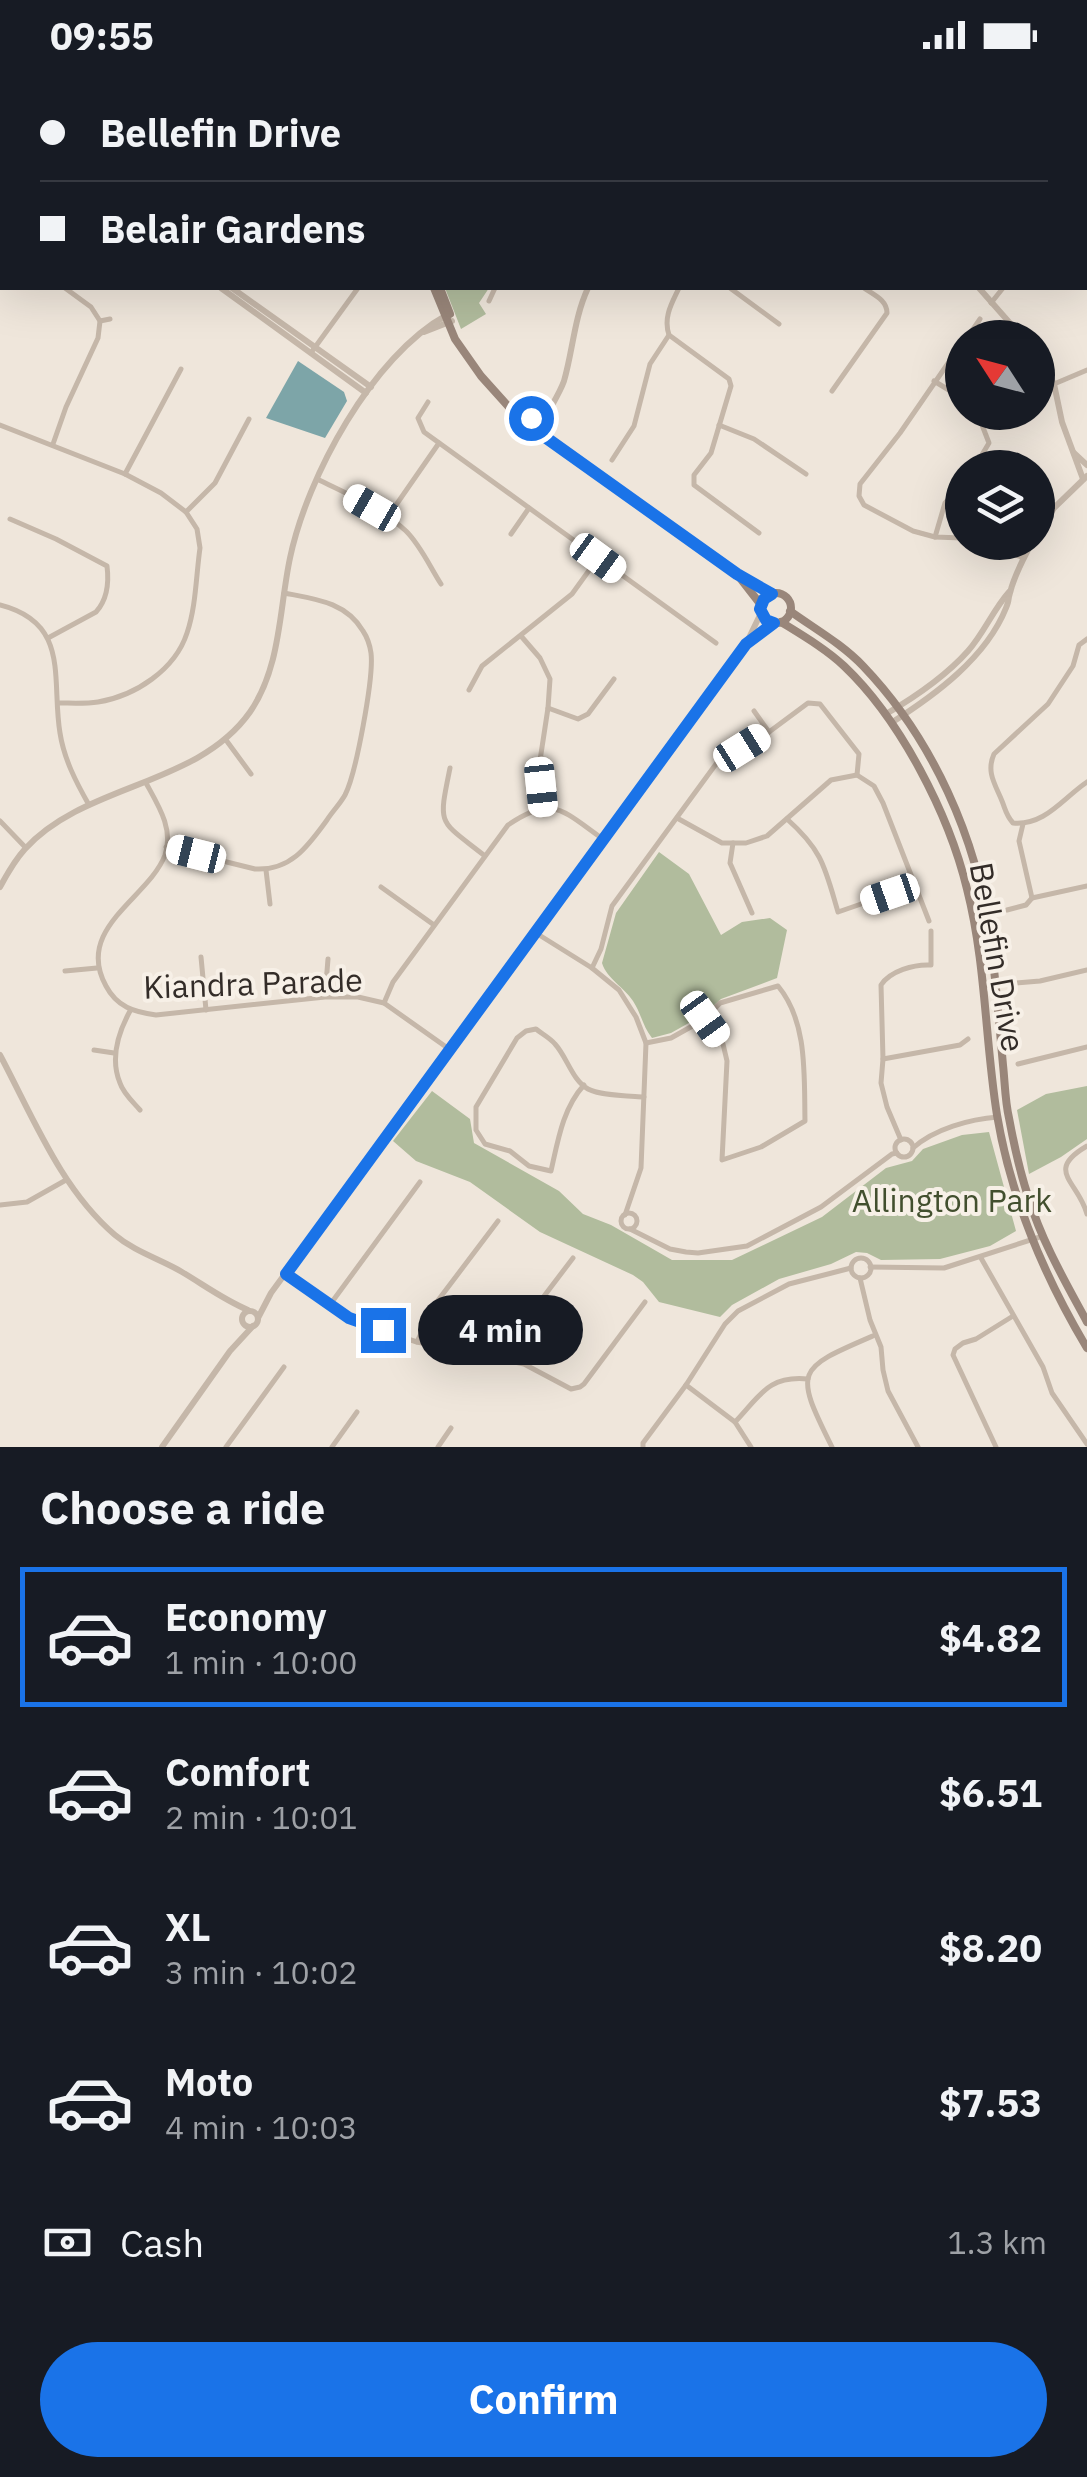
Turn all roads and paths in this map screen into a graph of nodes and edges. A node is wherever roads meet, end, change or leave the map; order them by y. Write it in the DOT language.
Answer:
graph roads {
  1 [pos="68,290"];
  2 [pos="224,290"];
  3 [pos="235,290"];
  4 [pos="357,290"];
  5 [pos="438,290"];
  6 [pos="494,290"];
  7 [pos="587,290"];
  8 [pos="678,290"];
  9 [pos="733,290"];
  10 [pos="867,290"];
  11 [pos="981,290"];
  12 [pos="1001,290"];
  13 [pos="488,301"];
  14 [pos="991,303"];
  15 [pos="110,318"];
  16 [pos="448,318"];
  17 [pos="1007,320"];
  18 [pos="100,321"];
  19 [pos="780,324"];
  20 [pos="669,335"];
  21 [pos="313,350"];
  22 [pos="945,366"];
  23 [pos="181,369"];
  24 [pos="1087,370"];
  25 [pos="934,381"];
  26 [pos="1055,384"];
  27 [pos="945,388"];
  28 [pos="1055,389"];
  29 [pos="368,390"];
  30 [pos="832,390"];
  31 [pos="428,402"];
  32 [pos="546,412"];
  33 [pos="249,419"];
  34 [pos="523,421"];
  35 [pos="0,425"];
  36 [pos="719,425"];
  37 [pos="538,432"];
  38 [pos="440,443"];
  39 [pos="53,444"];
  40 [pos="1073,452"];
  41 [pos="612,460"];
  42 [pos="1087,465"];
  43 [pos="125,474"];
  44 [pos="806,474"];
  45 [pos="1085,478"];
  46 [pos="316,479"];
  47 [pos="945,503"];
  48 [pos="1055,507"];
  49 [pos="529,508"];
  50 [pos="186,512"];
  51 [pos="387,518"];
  52 [pos="10,519"];
  53 [pos="759,533"];
  54 [pos="510,534"];
  55 [pos="935,536"];
  56 [pos="945,537"];
  57 [pos="598,558"];
  58 [pos="1023,560"];
  59 [pos="737,574"];
  60 [pos="441,584"];
  61 [pos="284,592"];
  62 [pos="772,594"];
  63 [pos="0,606"];
  64 [pos="761,609"];
  65 [pos="790,611"];
  66 [pos="778,623"];
  67 [pos="520,635"];
  68 [pos="48,638"];
  69 [pos="1087,639"];
  70 [pos="716,643"];
  71 [pos="746,644"];
  72 [pos="614,679"];
  73 [pos="469,690"];
  74 [pos="58,702"];
  75 [pos="548,708"];
  76 [pos="754,711"];
  77 [pos="900,711"];
  78 [pos="888,718"];
  79 [pos="769,732"];
  80 [pos="226,740"];
  81 [pos="450,768"];
  82 [pos="251,774"];
  83 [pos="857,775"];
  84 [pos="1087,782"];
  85 [pos="146,783"];
  86 [pos="89,805"];
  87 [pos="543,808"];
  88 [pos="677,818"];
  89 [pos="787,819"];
  90 [pos="0,821"];
  91 [pos="1023,824"];
  92 [pos="603,838"];
  93 [pos="732,843"];
  94 [pos="166,847"];
  95 [pos="26,848"];
  96 [pos="485,856"];
  97 [pos="266,870"];
  98 [pos="916,885"];
  99 [pos="1087,886"];
  100 [pos="0,887"];
  101 [pos="381,887"];
  102 [pos="1032,898"];
  103 [pos="270,904"];
  104 [pos="1007,910"];
  105 [pos="752,913"];
  106 [pos="929,922"];
  107 [pos="434,925"];
  108 [pos="930,931"];
  109 [pos="536,933"];
  110 [pos="200,957"];
  111 [pos="328,959"];
  112 [pos="98,968"];
  113 [pos="592,968"];
  114 [pos="1087,970"];
  115 [pos="65,971"];
  116 [pos="995,985"];
  117 [pos="982,986"];
  118 [pos="326,996"];
  119 [pos="384,1003"];
  120 [pos="206,1010"];
  121 [pos="130,1011"];
  122 [pos="705,1019"];
  123 [pos="968,1038"];
  124 [pos="646,1043"];
  125 [pos="1087,1047"];
  126 [pos="449,1048"];
  127 [pos="94,1050"];
  128 [pos="114,1053"];
  129 [pos="0,1056"];
  130 [pos="883,1059"];
  131 [pos="1018,1064"];
  132 [pos="584,1084"];
  133 [pos="644,1097"];
  134 [pos="140,1110"];
  135 [pos="1008,1116"];
  136 [pos="998,1117"];
  137 [pos="901,1140"];
  138 [pos="1087,1146"];
  139 [pos="913,1148"];
  140 [pos="898,1154"];
  141 [pos="66,1180"];
  142 [pos="420,1182"];
  143 [pos="0,1205"];
  144 [pos="628,1214"];
  145 [pos="1087,1214"];
  146 [pos="498,1221"];
  147 [pos="637,1224"];
  148 [pos="630,1229"];
  149 [pos="644,1236"];
  150 [pos="1043,1236"];
  151 [pos="1031,1241"];
  152 [pos="573,1258"];
  153 [pos="980,1258"];
  154 [pos="870,1267"];
  155 [pos="851,1268"];
  156 [pos="286,1274"];
  157 [pos="860,1278"];
  158 [pos="271,1293"];
  159 [pos="226,1300"];
  160 [pos="645,1302"];
  161 [pos="329,1306"];
  162 [pos="250,1310"];
  163 [pos="1012,1316"];
  164 [pos="242,1318"];
  165 [pos="258,1318"];
  166 [pos="1087,1322"];
  167 [pos="253,1326"];
  168 [pos="876,1335"];
  169 [pos="417,1342"];
  170 [pos="1087,1348"];
  171 [pos="230,1351"];
  172 [pos="507,1360"];
  173 [pos="284,1367"];
  174 [pos="808,1379"];
  175 [pos="686,1385"];
  176 [pos="357,1412"];
  177 [pos="735,1422"];
  178 [pos="451,1428"];
  179 [pos="1087,1444"];
  180 [pos="163,1447"];
  181 [pos="226,1447"];
  182 [pos="332,1447"];
  183 [pos="438,1447"];
  184 [pos="644,1447"];
  185 [pos="751,1447"];
  186 [pos="832,1447"];
  187 [pos="918,1447"];
  188 [pos="996,1447"];
  1 -- 18 [label="street"];
  2 -- 21 [label="street"];
  3 -- 21 [label="street"];
  4 -- 21 [label="street"];
  5 -- 16 [label="main road"];
  6 -- 13 [label="street"];
  7 -- 32 [label="street"];
  8 -- 20 [label="street"];
  9 -- 19 [label="street"];
  10 -- 30 [label="street"];
  11 -- 14 [label="street"];
  12 -- 14 [label="street"];
  14 -- 17 [label="street"];
  15 -- 18 [label="street"];
  16 -- 29 [label="street"];
  16 -- 34 [label="main road"];
  18 -- 39 [label="street"];
  20 -- 36 [label="street"];
  20 -- 41 [label="street"];
  21 -- 29 [label="street"];
  22 -- 25 [label="street"];
  23 -- 43 [label="street"];
  24 -- 26 [label="street"];
  25 -- 27 [label="street"];
  25 -- 55 [label="street"];
  28 -- 40 [label="street"];
  29 -- 46 [label="street"];
  31 -- 38 [label="street"];
  32 -- 34 [label="street"];
  32 -- 37 [label="street"];
  33 -- 50 [label="street"];
  34 -- 37 [label="main road"];
  35 -- 39 [label="street"];
  36 -- 44 [label="street"];
  36 -- 53 [label="street"];
  37 -- 59 [label="main road"];
  38 -- 49 [label="street"];
  38 -- 51 [label="street"];
  39 -- 43 [label="street"];
  40 -- 42 [label="street"];
  40 -- 45 [label="street"];
  43 -- 50 [label="street"];
  45 -- 48 [label="street"];
  46 -- 51 [label="street"];
  46 -- 61 [label="street"];
  47 -- 55 [label="street"];
  49 -- 54 [label="street"];
  49 -- 57 [label="street"];
  50 -- 74 [label="street"];
  51 -- 60 [label="street"];
  52 -- 68 [label="street"];
  55 -- 56 [label="street"];
  57 -- 67 [label="street"];
  57 -- 70 [label="street"];
  58 -- 77 [label="street"];
  59 -- 62 [label="main road"];
  59 -- 64 [label="main road"];
  61 -- 80 [label="street"];
  61 -- 97 [label="street"];
  62 -- 64 [label="main road"];
  62 -- 65 [label="main road"];
  63 -- 68 [label="street"];
  64 -- 66 [label="main road"];
  64 -- 71 [label="street"];
  65 -- 66 [label="main road"];
  65 -- 77 [label="main road, Bellefin Drive"];
  66 -- 71 [label="street"];
  66 -- 78 [label="main road, Bellefin Drive"];
  67 -- 73 [label="street"];
  67 -- 75 [label="street"];
  68 -- 74 [label="street"];
  69 -- 91 [label="street"];
  71 -- 92 [label="street"];
  72 -- 75 [label="street"];
  74 -- 86 [label="street"];
  75 -- 87 [label="street"];
  76 -- 79 [label="street"];
  77 -- 78 [label="street"];
  77 -- 116 [label="main road, Bellefin Drive"];
  78 -- 117 [label="main road, Bellefin Drive"];
  79 -- 83 [label="street"];
  79 -- 88 [label="street"];
  80 -- 82 [label="street"];
  80 -- 85 [label="street"];
  81 -- 96 [label="street"];
  83 -- 89 [label="street"];
  83 -- 98 [label="street"];
  84 -- 91 [label="street"];
  85 -- 86 [label="street"];
  85 -- 94 [label="street"];
  86 -- 95 [label="street"];
  87 -- 92 [label="street"];
  87 -- 96 [label="street"];
  88 -- 93 [label="street"];
  88 -- 113 [label="street"];
  89 -- 93 [label="street"];
  89 -- 98 [label="street"];
  90 -- 95 [label="street"];
  91 -- 102 [label="street"];
  92 -- 109 [label="street"];
  93 -- 105 [label="street"];
  94 -- 97 [label="street"];
  94 -- 112 [label="street, Kiandra Parade"];
  95 -- 100 [label="street"];
  96 -- 107 [label="street"];
  97 -- 103 [label="street"];
  98 -- 106 [label="street"];
  99 -- 102 [label="street"];
  101 -- 107 [label="street"];
  102 -- 104 [label="street"];
  107 -- 119 [label="street"];
  108 -- 130 [label="street"];
  109 -- 113 [label="street"];
  109 -- 126 [label="street"];
  110 -- 120 [label="street"];
  111 -- 118 [label="street"];
  112 -- 115 [label="street"];
  112 -- 121 [label="street, Kiandra Parade"];
  113 -- 124 [label="street"];
  114 -- 116 [label="street"];
  116 -- 117 [label="street"];
  116 -- 135 [label="main road, Bellefin Drive"];
  117 -- 136 [label="main road, Bellefin Drive"];
  118 -- 119 [label="street, Kiandra Parade"];
  118 -- 120 [label="street, Kiandra Parade"];
  119 -- 126 [label="street, Kiandra Parade"];
  120 -- 121 [label="street, Kiandra Parade"];
  121 -- 128 [label="street"];
  122 -- 122 [label="street"];
  122 -- 124 [label="street"];
  123 -- 130 [label="street"];
  124 -- 133 [label="street"];
  125 -- 131 [label="street"];
  126 -- 156 [label="street"];
  127 -- 128 [label="street"];
  128 -- 134 [label="street"];
  129 -- 141 [label="street"];
  130 -- 137 [label="street"];
  132 -- 132 [label="street"];
  132 -- 133 [label="street"];
  133 -- 144 [label="street"];
  135 -- 136 [label="street"];
  135 -- 150 [label="main road, Bellefin Drive"];
  136 -- 139 [label="street"];
  136 -- 151 [label="main road, Bellefin Drive"];
  137 -- 139 [label="street"];
  137 -- 140 [label="street"];
  138 -- 145 [label="street"];
  139 -- 140 [label="street"];
  140 -- 149 [label="street"];
  141 -- 143 [label="street"];
  141 -- 159 [label="street"];
  142 -- 161 [label="street"];
  144 -- 147 [label="street"];
  144 -- 148 [label="street"];
  146 -- 169 [label="street"];
  147 -- 148 [label="street"];
  147 -- 149 [label="street"];
  148 -- 149 [label="street"];
  150 -- 151 [label="street"];
  150 -- 166 [label="main road, Bellefin Drive"];
  151 -- 153 [label="street"];
  151 -- 170 [label="main road, Bellefin Drive"];
  152 -- 172 [label="street"];
  153 -- 154 [label="street"];
  153 -- 163 [label="street"];
  154 -- 155 [label="street"];
  154 -- 157 [label="street"];
  155 -- 157 [label="street"];
  155 -- 175 [label="street"];
  156 -- 158 [label="street"];
  156 -- 161 [label="street"];
  157 -- 168 [label="street"];
  158 -- 162 [label="street"];
  158 -- 165 [label="street"];
  159 -- 162 [label="street"];
  159 -- 164 [label="street"];
  160 -- 172 [label="street"];
  161 -- 169 [label="street"];
  162 -- 164 [label="street"];
  162 -- 165 [label="street"];
  163 -- 179 [label="street"];
  163 -- 188 [label="street"];
  164 -- 167 [label="street"];
  164 -- 171 [label="street"];
  165 -- 167 [label="street"];
  167 -- 171 [label="street"];
  168 -- 174 [label="street"];
  168 -- 187 [label="street"];
  169 -- 172 [label="street"];
  171 -- 180 [label="street"];
  173 -- 181 [label="street"];
  174 -- 177 [label="street"];
  174 -- 186 [label="street"];
  175 -- 177 [label="street"];
  175 -- 184 [label="street"];
  176 -- 182 [label="street"];
  177 -- 185 [label="street"];
  178 -- 183 [label="street"];
}
